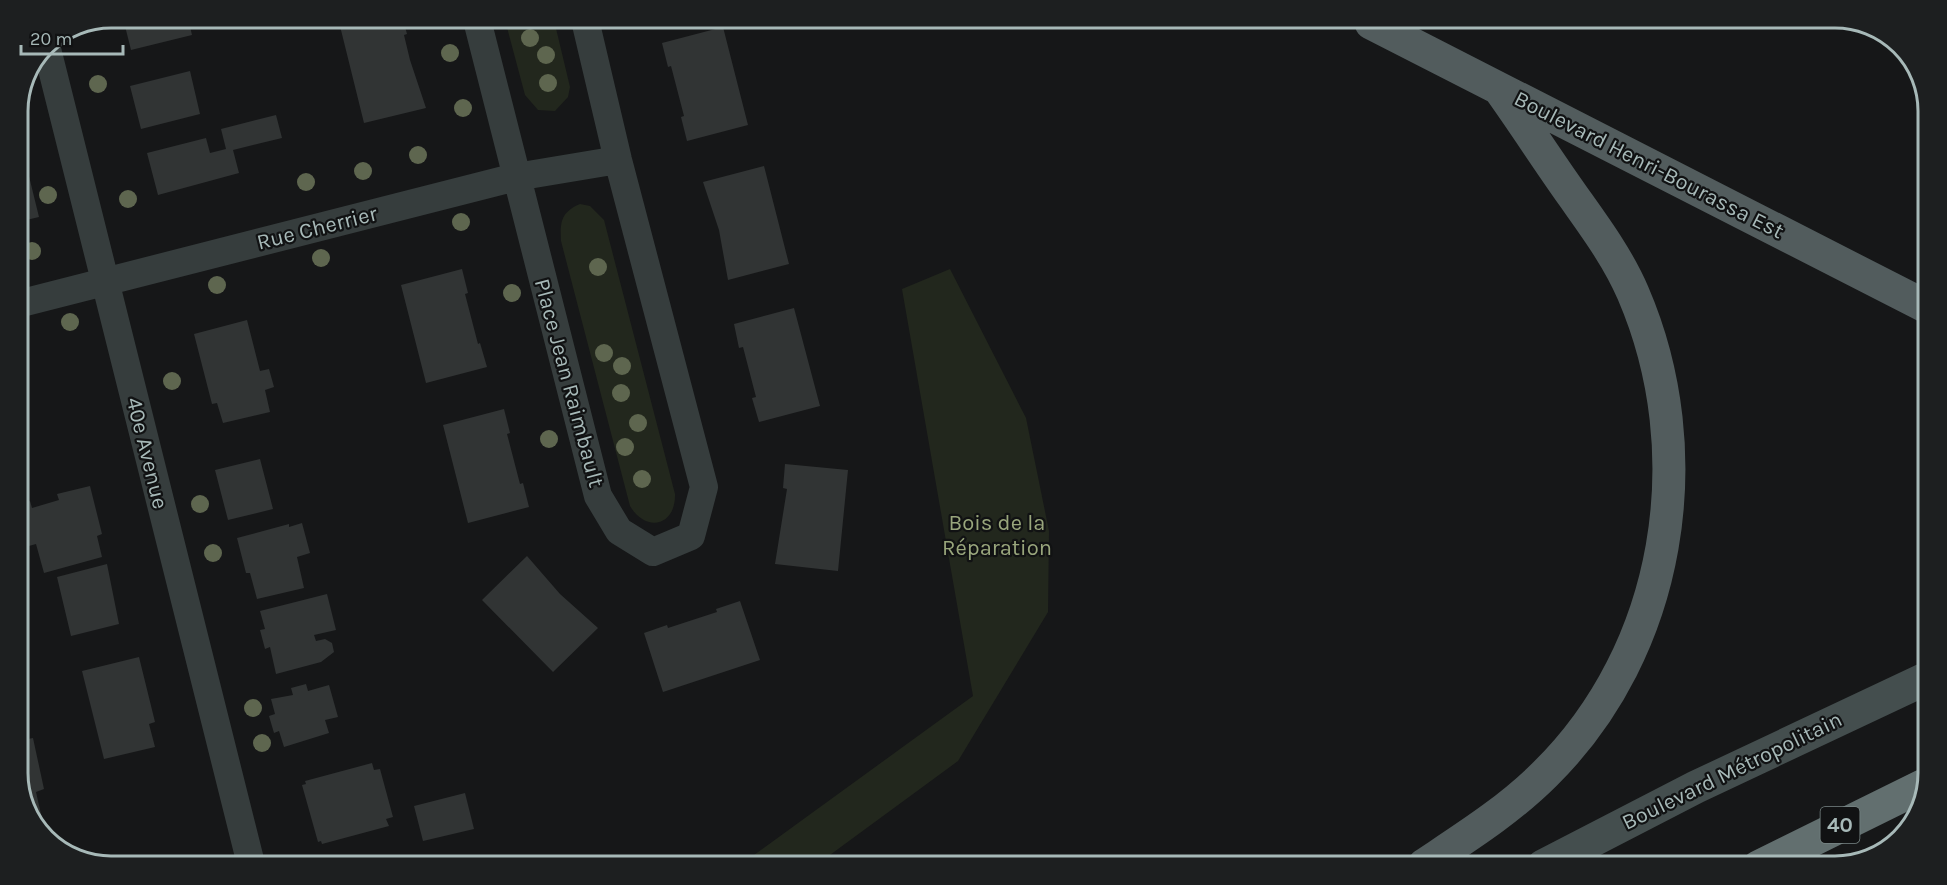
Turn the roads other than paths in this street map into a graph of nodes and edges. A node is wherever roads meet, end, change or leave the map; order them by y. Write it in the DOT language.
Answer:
graph roads {
  1 [pos="479,28"];
  2 [pos="587,28"];
  3 [pos="1381,28"];
  4 [pos="49,58"];
  5 [pos="1500,90"];
  6 [pos="618,160"];
  7 [pos="516,177"];
  8 [pos="104,283"];
  9 [pos="29,301"];
  10 [pos="1918,302"];
  11 [pos="1918,682"];
  12 [pos="1917,788"];
  13 [pos="249,856"];
  14 [pos="1437,856"];
  15 [pos="1562,856"];
  16 [pos="1780,856"];
  1 -- 7 [label="street, Place Jean Raimbault"];
  2 -- 6 [label="street, Place Jean Raimbault"];
  3 -- 5 [label="main road, Boulevard Henri-Bourassa Est"];
  4 -- 8 [label="street, 40e Avenue"];
  5 -- 10 [label="main road, Boulevard Henri-Bourassa Est"];
  5 -- 14 [label="main road"];
  6 -- 7 [label="street, Rue Cherrier"];
  6 -- 7 [label="street, Place Jean Raimbault"];
  7 -- 8 [label="street, Rue Cherrier"];
  8 -- 9 [label="street, Rue Cherrier"];
  8 -- 13 [label="street, 40e Avenue"];
  11 -- 15 [label="main road, Boulevard Métropolitain"];
  12 -- 16 [label="highway, 40"];
}
